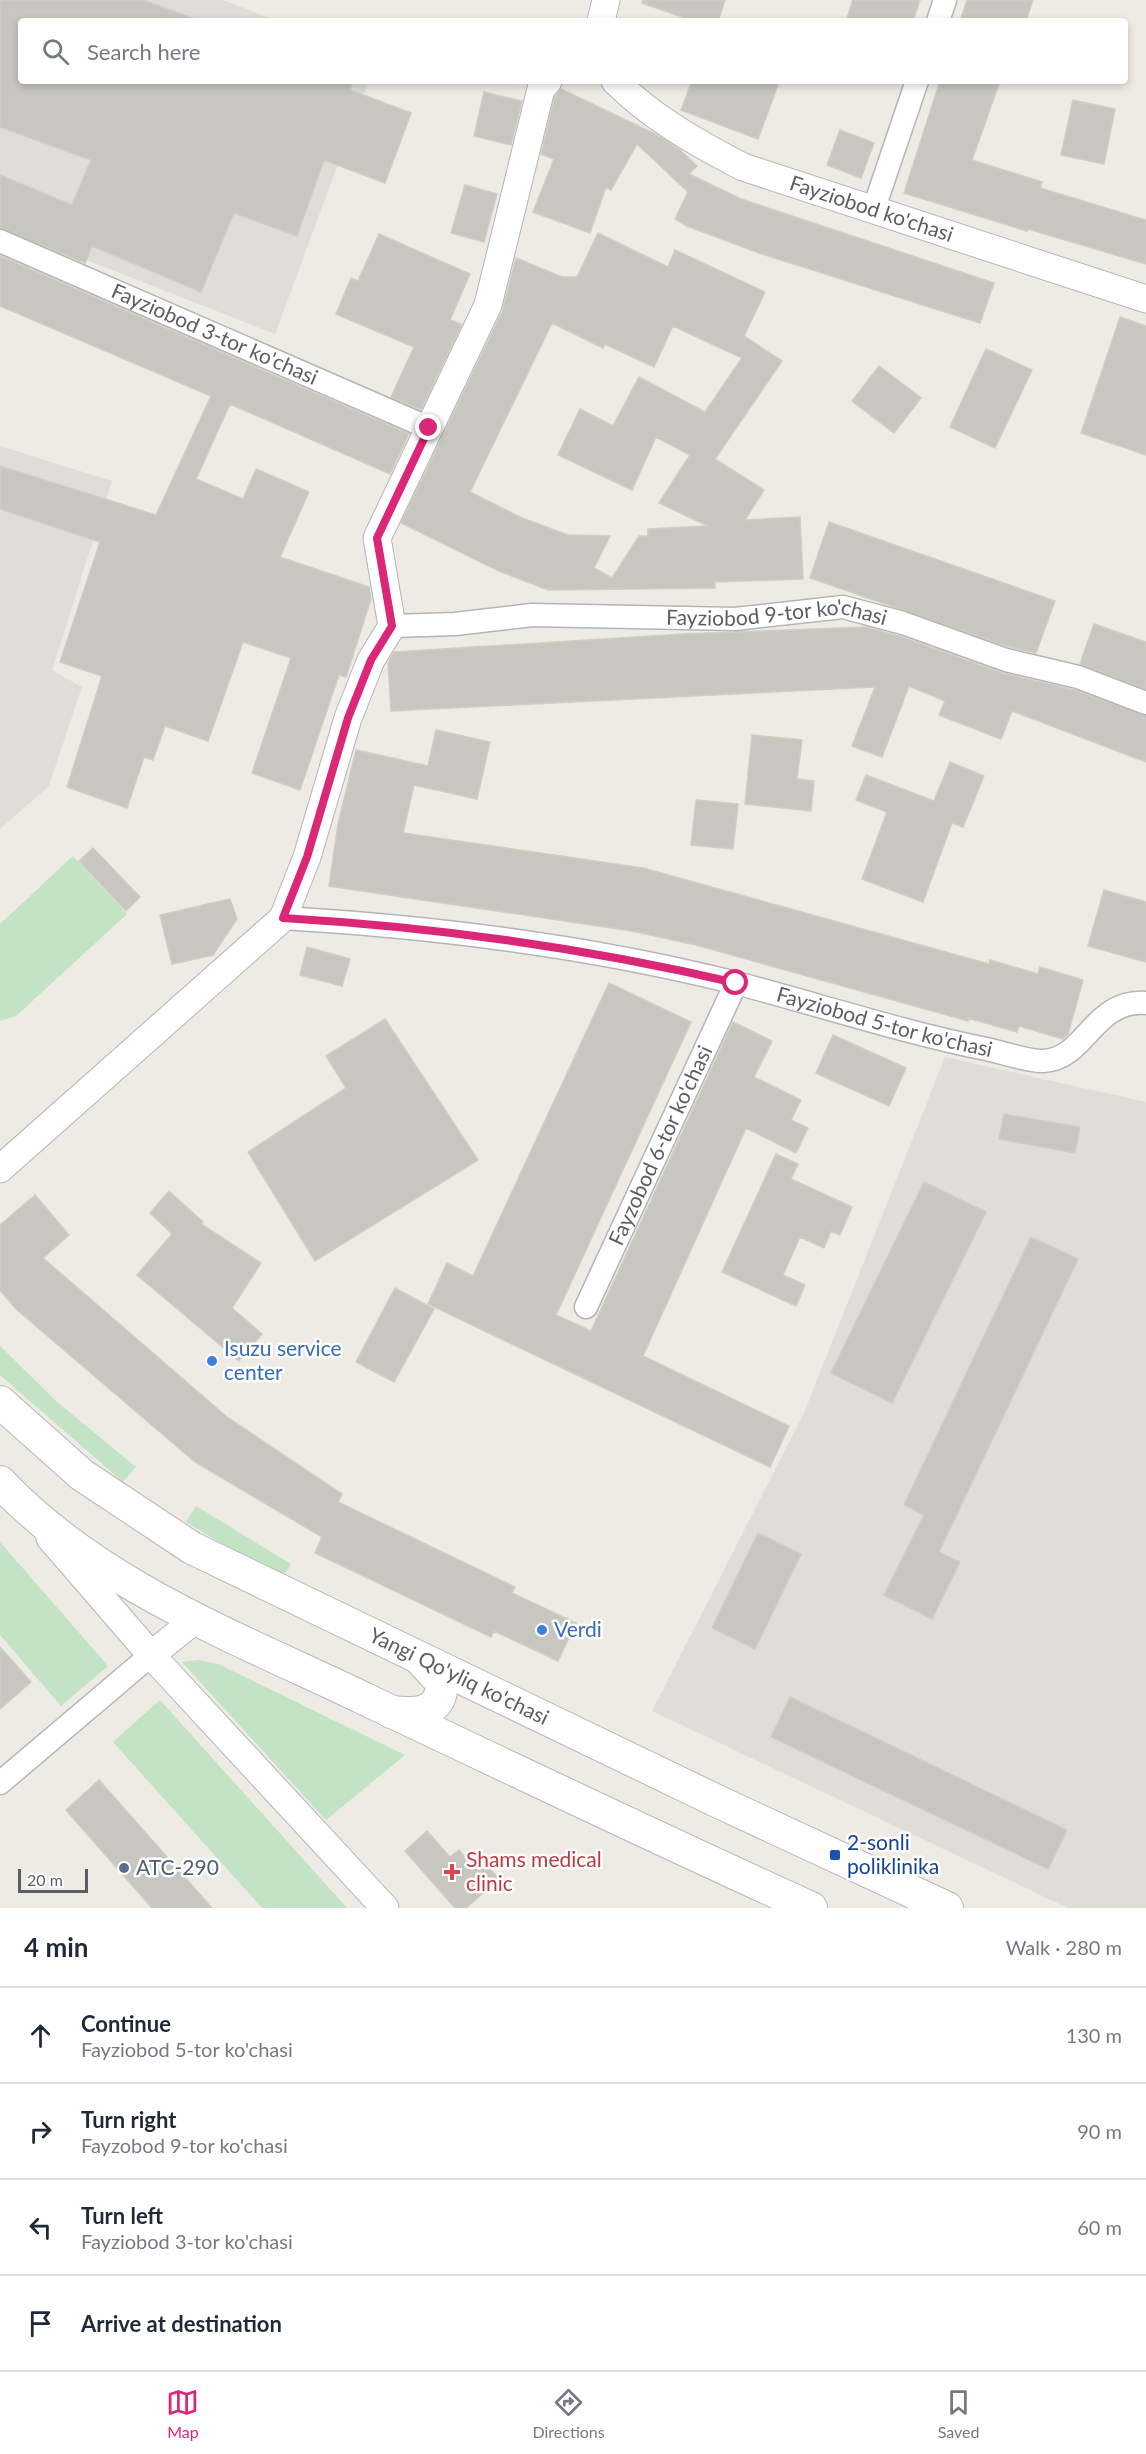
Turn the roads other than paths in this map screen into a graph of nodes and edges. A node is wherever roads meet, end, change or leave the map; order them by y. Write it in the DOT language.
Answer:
graph roads {
  1 [pos="606,0"];
  2 [pos="945,0"];
  3 [pos="602,18"];
  4 [pos="939,18"];
  5 [pos="546,84"];
  6 [pos="618,84"];
  7 [pos="916,84"];
  8 [pos="873,212"];
  9 [pos="0,241"];
  10 [pos="1146,299"];
  11 [pos="429,428"];
  12 [pos="392,626"];
  13 [pos="1146,703"];
  14 [pos="283,918"];
  15 [pos="736,983"];
  16 [pos="1146,1003"];
  17 [pos="0,1169"];
  18 [pos="586,1307"];
  19 [pos="0,1402"];
  20 [pos="8,1490"];
  21 [pos="196,1619"];
  22 [pos="151,1655"];
  23 [pos="419,1658"];
  24 [pos="390,1711"];
  25 [pos="0,1783"];
  26 [pos="385,1908"];
  27 [pos="811,1908"];
  28 [pos="947,1908"];
  1 -- 3 [label="street"];
  2 -- 4 [label="street"];
  5 -- 11 [label="street"];
  6 -- 8 [label="street, Fayziobod ko'chasi"];
  7 -- 8 [label="street"];
  8 -- 10 [label="street, Fayziobod ko'chasi"];
  9 -- 11 [label="street, Fayziobod 3-tor ko'chasi"];
  11 -- 12 [label="street"];
  12 -- 13 [label="street, Fayziobod 9-tor ko'chasi"];
  12 -- 14 [label="street"];
  14 -- 15 [label="street, Fayziobod 5-tor ko'chasi"];
  14 -- 17 [label="street"];
  15 -- 16 [label="street, Fayziobod 5-tor ko'chasi"];
  15 -- 18 [label="street, Fayzobod 6-tor ko'chasi"];
  19 -- 23 [label="main road, Yangi Qo'yliq ko'chasi"];
  20 -- 21 [label="main road"];
  20 -- 22 [label="street"];
  21 -- 22 [label="street"];
  21 -- 24 [label="main road"];
  22 -- 25 [label="street"];
  22 -- 26 [label="street"];
  23 -- 24 [label="main road"];
  23 -- 28 [label="main road, Yangi Qo'yliq ko'chasi"];
  24 -- 27 [label="main road"];
}
